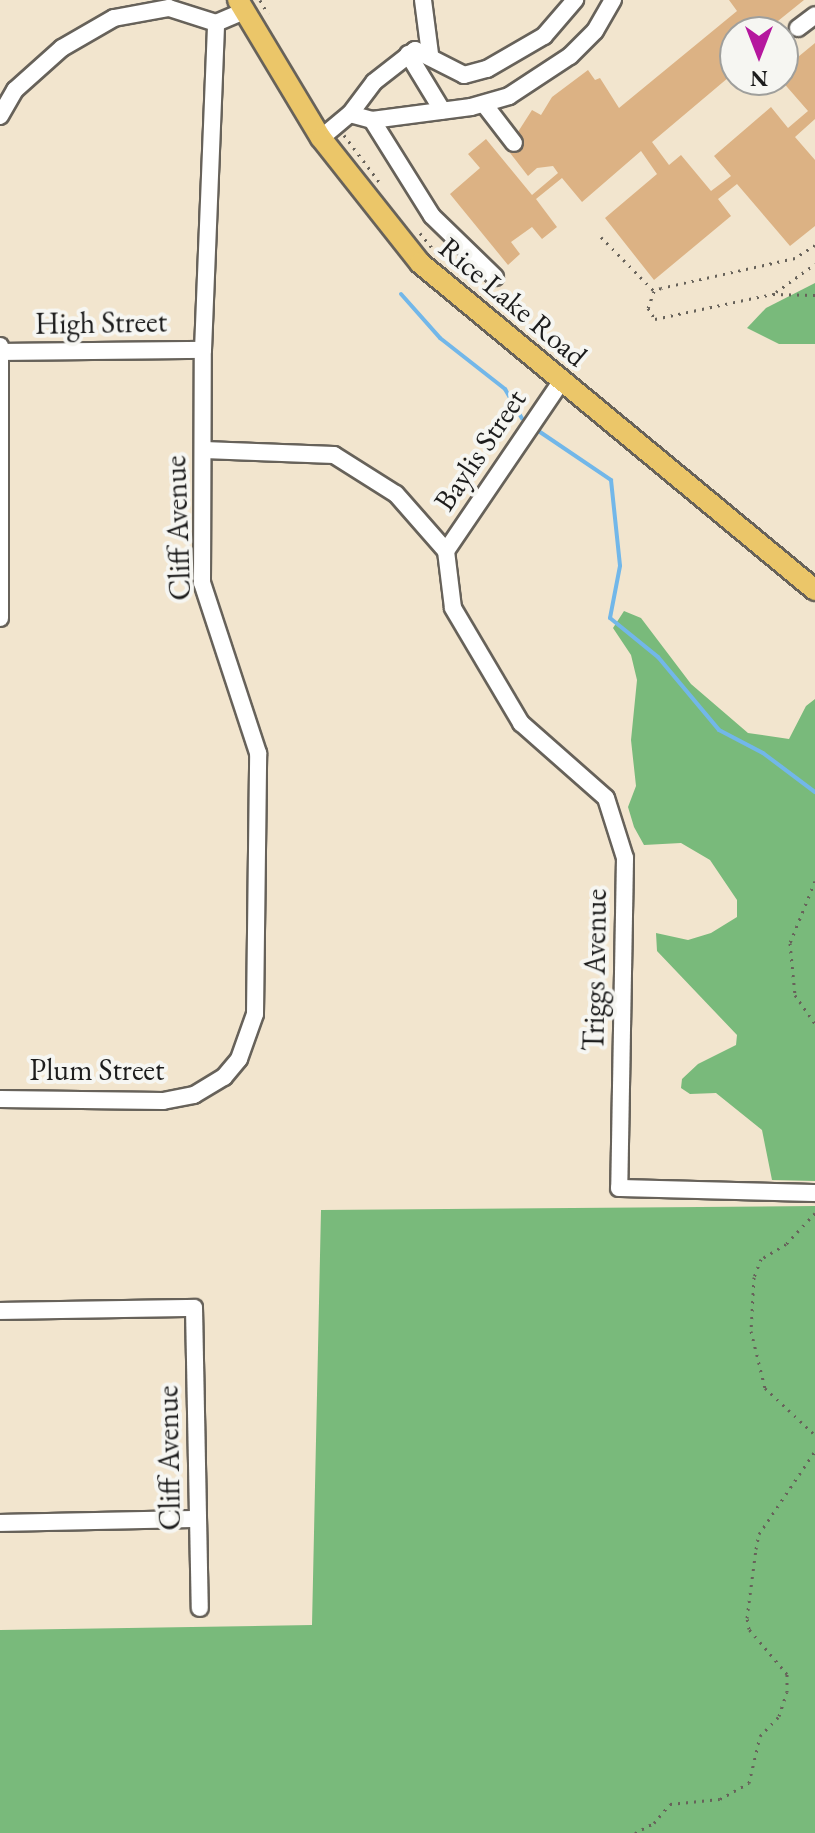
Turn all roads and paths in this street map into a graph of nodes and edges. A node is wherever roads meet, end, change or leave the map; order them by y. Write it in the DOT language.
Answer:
graph roads {
  1 [pos="423,0"];
  2 [pos="575,0"];
  3 [pos="613,0"];
  4 [pos="146,6"];
  5 [pos="241,6"];
  6 [pos="815,15"];
  7 [pos="216,23"];
  8 [pos="799,27"];
  9 [pos="408,54"];
  10 [pos="430,54"];
  11 [pos="484,104"];
  12 [pos="442,110"];
  13 [pos="350,114"];
  14 [pos="0,116"];
  15 [pos="372,120"];
  16 [pos="346,137"];
  17 [pos="321,138"];
  18 [pos="514,143"];
  19 [pos="388,193"];
  20 [pos="412,223"];
  21 [pos="601,237"];
  22 [pos="815,245"];
  23 [pos="440,257"];
  24 [pos="815,264"];
  25 [pos="495,277"];
  26 [pos="654,291"];
  27 [pos="773,294"];
  28 [pos="815,295"];
  29 [pos="1,350"];
  30 [pos="203,350"];
  31 [pos="561,382"];
  32 [pos="204,450"];
  33 [pos="446,551"];
  34 [pos="815,590"];
  35 [pos="0,618"];
  36 [pos="815,881"];
  37 [pos="815,1024"];
  38 [pos="194,1095"];
  39 [pos="0,1099"];
  40 [pos="815,1193"];
  41 [pos="815,1213"];
  42 [pos="0,1311"];
  43 [pos="815,1435"];
  44 [pos="815,1451"];
  45 [pos="197,1519"];
  46 [pos="0,1523"];
  47 [pos="200,1608"];
  48 [pos="635,1833"];
  1 -- 10 [label="street"];
  2 -- 10 [label="street"];
  3 -- 11 [label="street"];
  4 -- 7 [label="street"];
  4 -- 14 [label="street"];
  5 -- 7 [label="street"];
  5 -- 17 [label="main road, Rice Lake Road"];
  6 -- 8 [label="street"];
  7 -- 30 [label="street, Cliff Avenue"];
  9 -- 10 [label="street"];
  9 -- 12 [label="street"];
  9 -- 13 [label="street"];
  11 -- 12 [label="street"];
  11 -- 18 [label="street"];
  12 -- 15 [label="street"];
  13 -- 15 [label="street"];
  13 -- 17 [label="street"];
  15 -- 25 [label="street"];
  16 -- 19 [label="path"];
  17 -- 31 [label="main road, Rice Lake Road"];
  20 -- 23 [label="path"];
  21 -- 26 [label="path"];
  22 -- 26 [label="path"];
  24 -- 27 [label="path"];
  26 -- 27 [label="path"];
  27 -- 28 [label="path"];
  29 -- 30 [label="street, High Street"];
  29 -- 35 [label="street"];
  30 -- 32 [label="street, Cliff Avenue"];
  31 -- 33 [label="street, Baylis Street"];
  31 -- 34 [label="main road, Rice Lake Road"];
  32 -- 33 [label="street"];
  32 -- 38 [label="street, Cliff Avenue"];
  33 -- 40 [label="street, Triggs Avenue"];
  36 -- 37 [label="path"];
  38 -- 39 [label="street, Plum Street"];
  41 -- 43 [label="path"];
  42 -- 45 [label="street, Cliff Avenue"];
  44 -- 48 [label="path"];
  45 -- 46 [label="street"];
  45 -- 47 [label="street, Cliff Avenue"];
}
